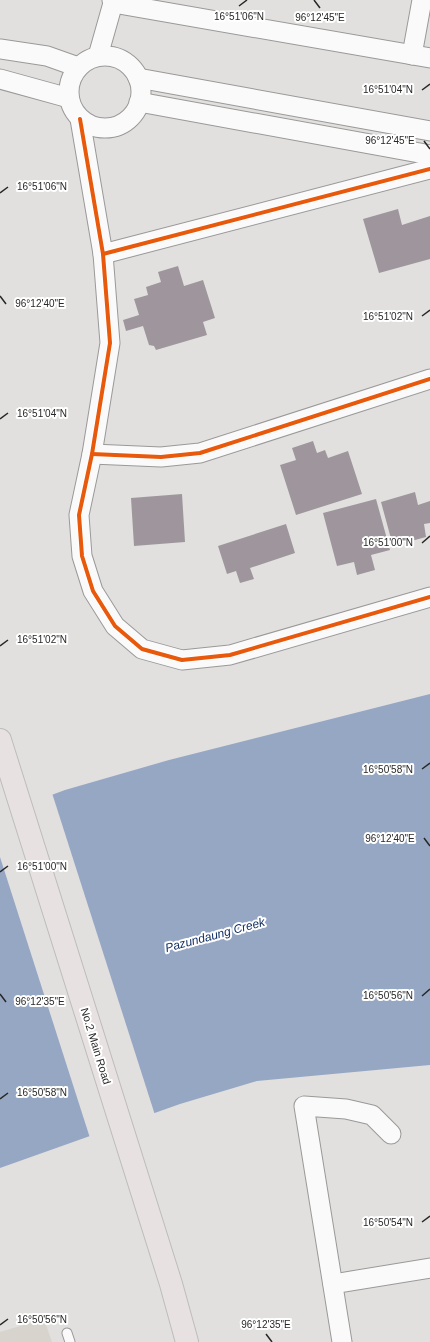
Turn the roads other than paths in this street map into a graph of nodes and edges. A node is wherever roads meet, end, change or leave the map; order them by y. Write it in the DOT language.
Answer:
graph roads {
  1 [pos="422,0"];
  2 [pos="112,2"];
  3 [pos="0,49"];
  4 [pos="98,56"];
  5 [pos="421,56"];
  6 [pos="78,67"];
  7 [pos="138,78"];
  8 [pos="0,79"];
  9 [pos="69,98"];
  10 [pos="140,102"];
  11 [pos="80,119"];
  12 [pos="430,131"];
  13 [pos="430,155"];
  14 [pos="430,169"];
  15 [pos="103,254"];
  16 [pos="430,379"];
  17 [pos="92,454"];
  18 [pos="430,597"];
  19 [pos="0,740"];
  20 [pos="391,1134"];
  21 [pos="430,1268"];
  22 [pos="333,1284"];
  23 [pos="187,1342"];
  24 [pos="342,1342"];
  1 -- 5 [label="street"];
  2 -- 4 [label="street"];
  2 -- 5 [label="street"];
  3 -- 6 [label="street"];
  4 -- 6 [label="street"];
  4 -- 7 [label="street"];
  6 -- 9 [label="street"];
  7 -- 10 [label="street"];
  7 -- 12 [label="street"];
  8 -- 9 [label="street"];
  9 -- 11 [label="street"];
  10 -- 11 [label="street"];
  10 -- 13 [label="street"];
  11 -- 15 [label="street"];
  14 -- 15 [label="street"];
  15 -- 17 [label="street"];
  16 -- 17 [label="street"];
  17 -- 18 [label="street"];
  19 -- 23 [label="main road, No.2 Main Road"];
  20 -- 22 [label="street"];
  21 -- 22 [label="street"];
  22 -- 24 [label="street"];
}
